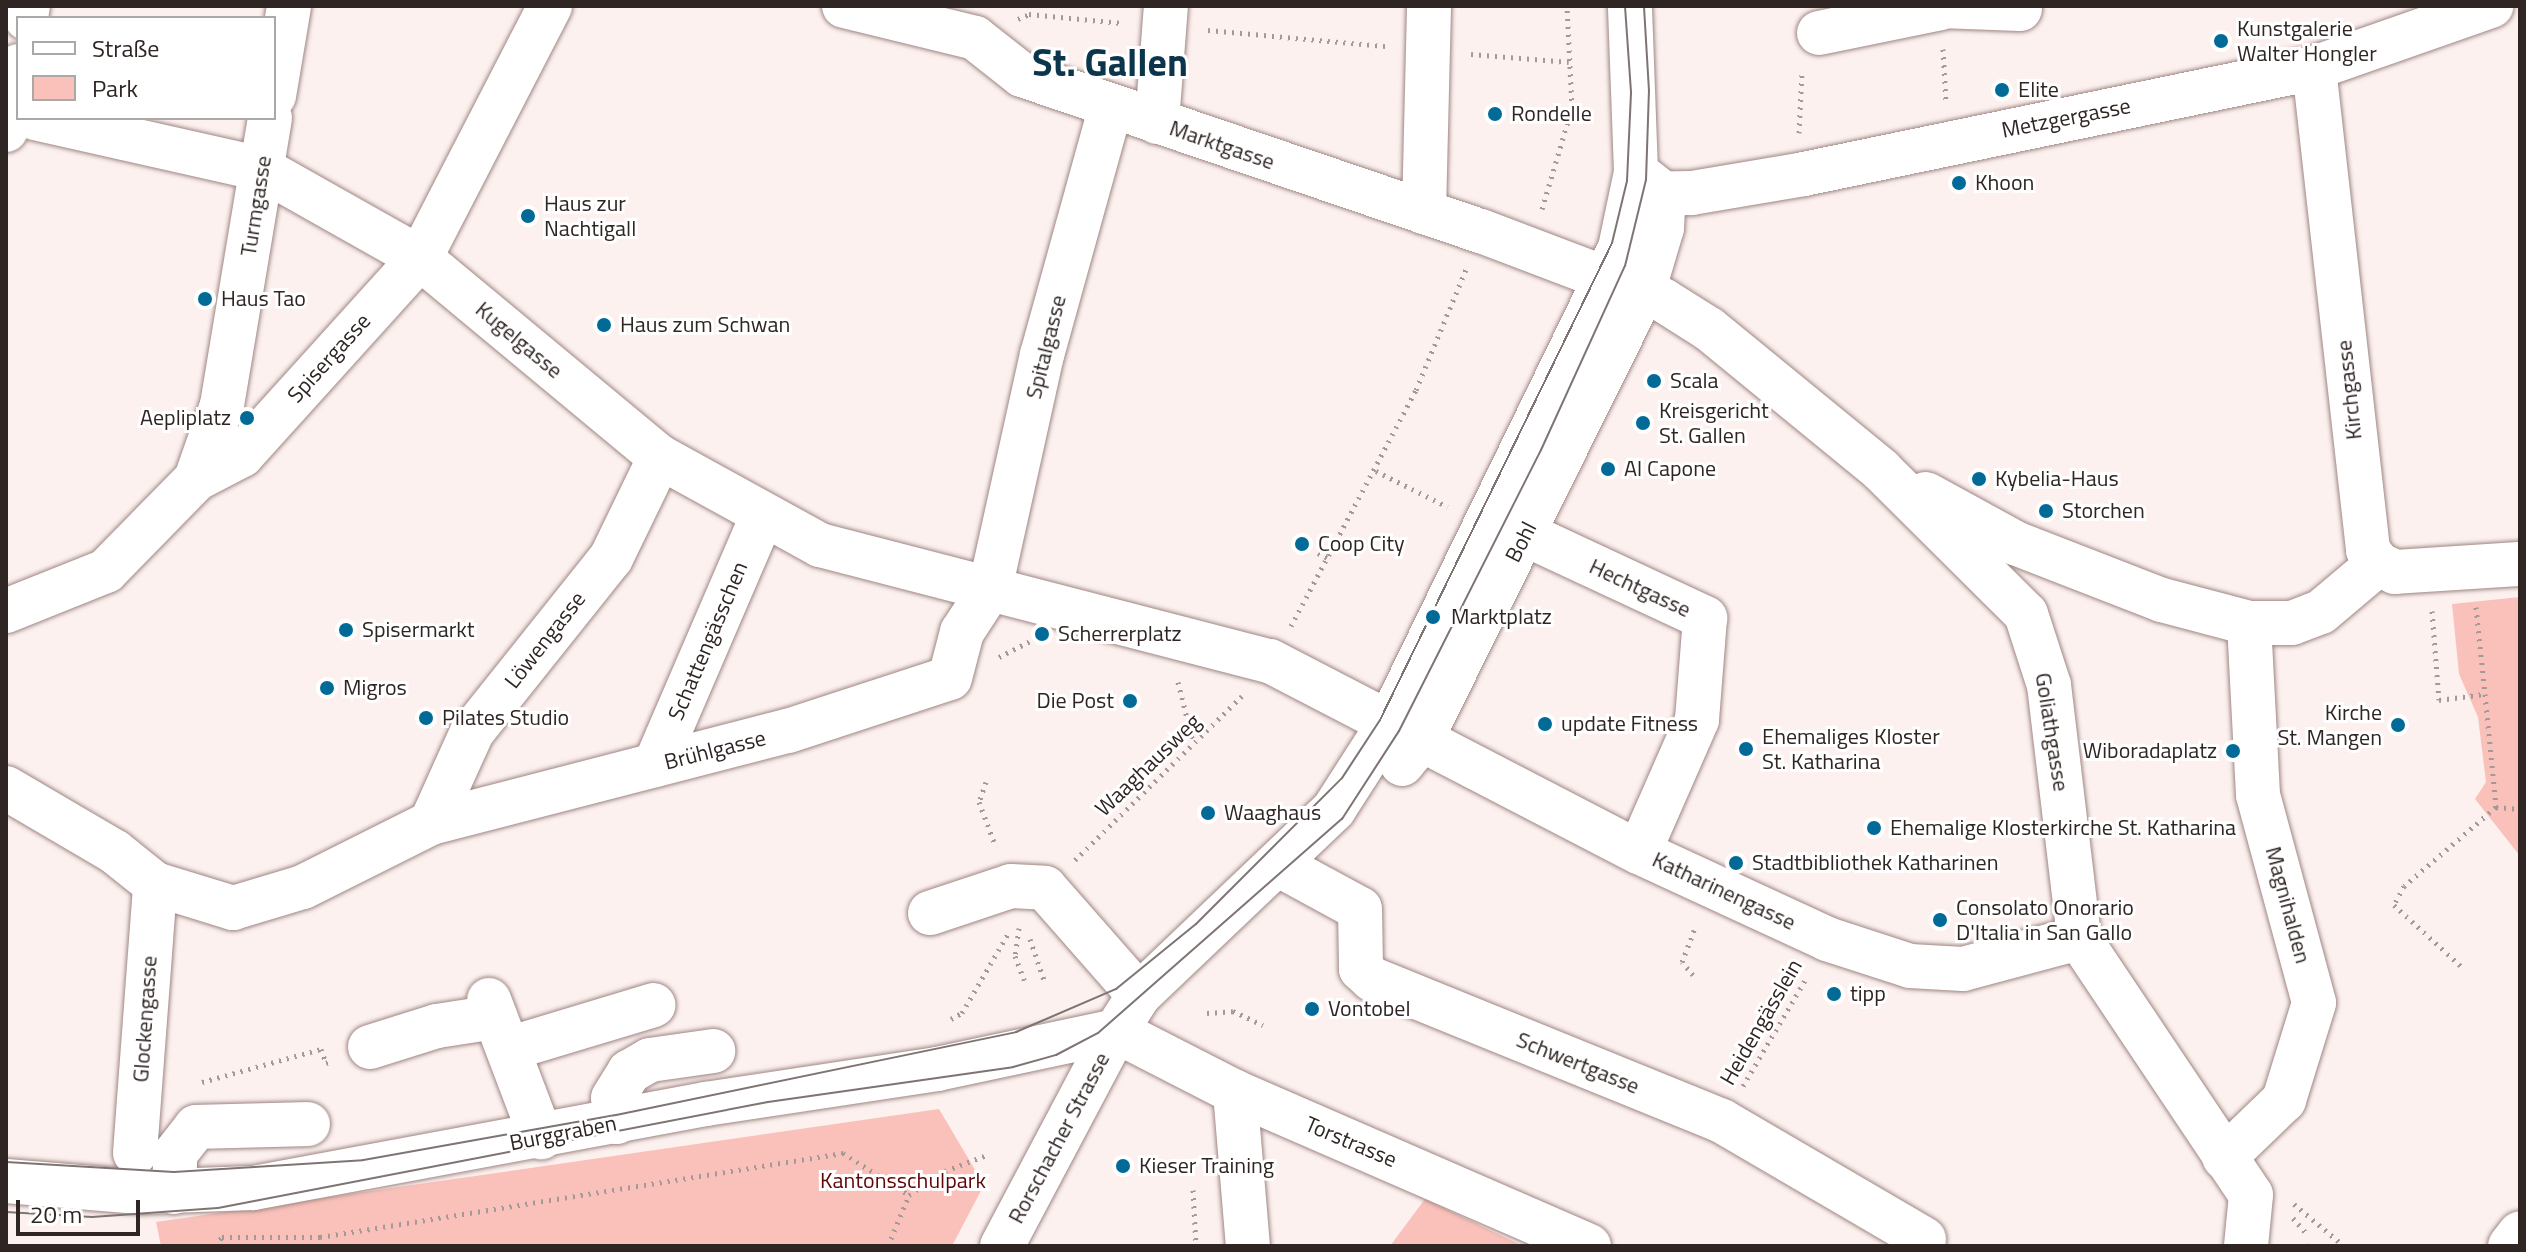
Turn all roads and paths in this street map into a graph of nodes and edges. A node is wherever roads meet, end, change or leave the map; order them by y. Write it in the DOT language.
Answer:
graph roads {
  1 [pos="289,6"];
  2 [pos="550,6"];
  3 [pos="844,6"];
  4 [pos="1429,6"];
  5 [pos="1567,6"];
  6 [pos="1630,6"];
  7 [pos="2491,6"];
  8 [pos="2020,9"];
  9 [pos="1165,16"];
  10 [pos="1941,17"];
  11 [pos="1819,33"];
  12 [pos="975,38"];
  13 [pos="1428,50"];
  14 [pos="1569,62"];
  15 [pos="2314,68"];
  16 [pos="276,84"];
  17 [pos="1111,107"];
  18 [pos="1947,112"];
  19 [pos="22,120"];
  20 [pos="270,120"];
  21 [pos="1157,122"];
  22 [pos="262,169"];
  23 [pos="1804,174"];
  24 [pos="1644,186"];
  25 [pos="1424,212"];
  26 [pos="1481,231"];
  27 [pos="1530,248"];
  28 [pos="420,258"];
  29 [pos="1626,284"];
  30 [pos="660,457"];
  31 [pos="1881,470"];
  32 [pos="1376,471"];
  33 [pos="196,479"];
  34 [pos="1456,511"];
  35 [pos="762,516"];
  36 [pos="1525,534"];
  37 [pos="1318,553"];
  38 [pos="1330,559"];
  39 [pos="2378,564"];
  40 [pos="2520,564"];
  41 [pos="2427,570"];
  42 [pos="990,589"];
  43 [pos="2475,598"];
  44 [pos="6,611"];
  45 [pos="2249,623"];
  46 [pos="1166,634"];
  47 [pos="1270,661"];
  48 [pos="2485,694"];
  49 [pos="1404,734"];
  50 [pos="1194,743"];
  51 [pos="655,765"];
  52 [pos="6,788"];
  53 [pos="2496,807"];
  54 [pos="2520,809"];
  55 [pos="431,823"];
  56 [pos="1639,852"];
  57 [pos="1279,865"];
  58 [pos="155,884"];
  59 [pos="1713,886"];
  60 [pos="1033,900"];
  61 [pos="930,913"];
  62 [pos="1014,924"];
  63 [pos="2079,938"];
  64 [pos="1827,939"];
  65 [pos="1030,941"];
  66 [pos="2463,968"];
  67 [pos="1693,975"];
  68 [pos="1024,980"];
  69 [pos="1044,980"];
  70 [pos="1139,995"];
  71 [pos="654,1005"];
  72 [pos="1207,1013"];
  73 [pos="497,1022"];
  74 [pos="1263,1025"];
  75 [pos="939,1026"];
  76 [pos="1116,1031"];
  77 [pos="370,1047"];
  78 [pos="713,1051"];
  79 [pos="217,1078"];
  80 [pos="1235,1092"];
  81 [pos="1722,1121"];
  82 [pos="617,1122"];
  83 [pos="308,1124"];
  84 [pos="541,1137"];
  85 [pos="135,1153"];
  86 [pos="987,1155"];
  87 [pos="2224,1158"];
  88 [pos="6,1181"];
  89 [pos="1193,1190"];
  90 [pos="174,1192"];
  91 [pos="909,1195"];
  92 [pos="2251,1195"];
  93 [pos="2520,1233"];
  94 [pos="1928,1244"];
  95 [pos="215,1246"];
  96 [pos="888,1246"];
  97 [pos="1002,1246"];
  98 [pos="1196,1246"];
  99 [pos="1248,1246"];
  100 [pos="1589,1246"];
  101 [pos="2246,1246"];
  102 [pos="2344,1246"];
  103 [pos="2510,1246"];
  1 -- 16 [label="street"];
  2 -- 28 [label="street, Spisergasse"];
  3 -- 12 [label="street, Marktgasse"];
  4 -- 13 [label="street"];
  5 -- 14 [label="path"];
  6 -- 24 [label="street"];
  7 -- 15 [label="street, Metzgergasse"];
  8 -- 10 [label="street"];
  9 -- 12 [label="path"];
  9 -- 13 [label="path"];
  9 -- 21 [label="street"];
  10 -- 11 [label="street"];
  10 -- 18 [label="path"];
  11 -- 23 [label="path"];
  12 -- 17 [label="street, Marktgasse"];
  13 -- 14 [label="path"];
  13 -- 25 [label="street"];
  14 -- 27 [label="path"];
  15 -- 23 [label="street, Metzgergasse"];
  15 -- 39 [label="street, Kirchgasse"];
  17 -- 21 [label="street, Marktgasse"];
  17 -- 42 [label="street, Spitalgasse"];
  19 -- 22 [label="street, Kugelgasse"];
  20 -- 22 [label="street, Turmgasse"];
  21 -- 25 [label="street, Marktgasse"];
  22 -- 28 [label="street, Kugelgasse"];
  22 -- 33 [label="street, Turmgasse"];
  23 -- 24 [label="street, Metzgergasse"];
  24 -- 29 [label="street"];
  25 -- 26 [label="street, Marktgasse"];
  26 -- 27 [label="street, Marktgasse"];
  26 -- 32 [label="path, Waaghausweg"];
  27 -- 29 [label="street, Marktgasse"];
  28 -- 30 [label="street, Kugelgasse"];
  28 -- 33 [label="street, Spisergasse"];
  29 -- 31 [label="street, Goliathgasse"];
  29 -- 36 [label="street, Bohl"];
  29 -- 49 [label="street, Bohl"];
  30 -- 35 [label="street, Kugelgasse"];
  30 -- 55 [label="street, Löwengasse"];
  31 -- 45 [label="street"];
  31 -- 63 [label="street, Goliathgasse"];
  32 -- 34 [label="path"];
  32 -- 38 [label="path, Waaghausweg"];
  33 -- 44 [label="street, Spisergasse"];
  35 -- 42 [label="street, Kugelgasse"];
  35 -- 51 [label="street, Schattengässchen"];
  36 -- 49 [label="street, Bohl"];
  36 -- 56 [label="street, Hechtgasse"];
  37 -- 38 [label="path"];
  38 -- 47 [label="path, Waaghausweg"];
  39 -- 41 [label="street"];
  39 -- 45 [label="street"];
  40 -- 41 [label="street"];
  41 -- 48 [label="path"];
  42 -- 46 [label="street"];
  42 -- 51 [label="street, Brühlgasse"];
  43 -- 48 [label="path"];
  45 -- 87 [label="street, Magnihalden"];
  46 -- 47 [label="street"];
  46 -- 50 [label="path"];
  47 -- 49 [label="street"];
  47 -- 50 [label="path, Waaghausweg"];
  48 -- 53 [label="path"];
  49 -- 56 [label="street, Katharinengasse"];
  49 -- 57 [label="street, Bohl"];
  50 -- 60 [label="path, Waaghausweg"];
  51 -- 55 [label="street, Brühlgasse"];
  52 -- 58 [label="street, Brühlgasse"];
  53 -- 54 [label="path"];
  53 -- 66 [label="path"];
  55 -- 58 [label="street, Brühlgasse"];
  56 -- 59 [label="street, Katharinengasse"];
  57 -- 70 [label="street, Bohl"];
  57 -- 81 [label="street, Schwertgasse"];
  58 -- 85 [label="street, Glockengasse"];
  59 -- 64 [label="street, Katharinengasse"];
  59 -- 67 [label="path"];
  60 -- 61 [label="street"];
  60 -- 68 [label="path"];
  60 -- 70 [label="street"];
  62 -- 75 [label="path"];
  63 -- 64 [label="street, Katharinengasse"];
  63 -- 87 [label="street, Goliathgasse"];
  64 -- 81 [label="path, Heidengässlein"];
  65 -- 69 [label="path"];
  70 -- 76 [label="street, Bohl"];
  71 -- 73 [label="street"];
  72 -- 74 [label="path"];
  73 -- 77 [label="street"];
  73 -- 84 [label="street"];
  76 -- 80 [label="street, Torstrasse"];
  76 -- 82 [label="street, Burggraben"];
  76 -- 97 [label="street, Rorschacher Strasse"];
  77 -- 79 [label="path"];
  78 -- 82 [label="street"];
  80 -- 99 [label="street"];
  80 -- 100 [label="street, Torstrasse"];
  81 -- 94 [label="street, Schwertgasse"];
  82 -- 84 [label="street, Burggraben"];
  83 -- 90 [label="street"];
  84 -- 90 [label="street, Burggraben"];
  86 -- 91 [label="path"];
  87 -- 92 [label="street"];
  88 -- 90 [label="street, Burggraben"];
  89 -- 98 [label="path"];
  91 -- 95 [label="path"];
  91 -- 96 [label="path"];
  92 -- 101 [label="street"];
  92 -- 102 [label="path"];
  93 -- 103 [label="street"];
}
